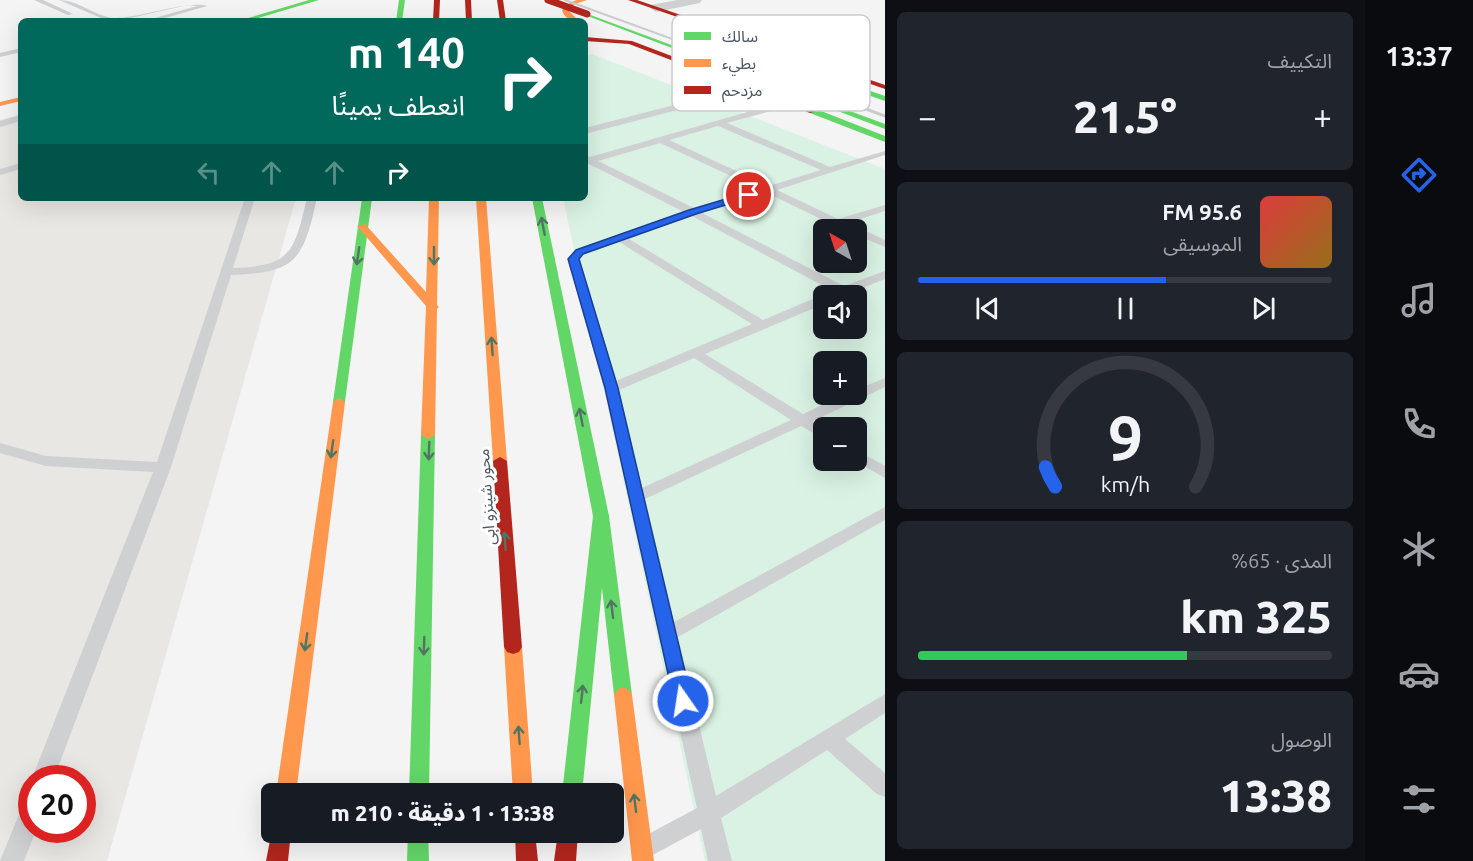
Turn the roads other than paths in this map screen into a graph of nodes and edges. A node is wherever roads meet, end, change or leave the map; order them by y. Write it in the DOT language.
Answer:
graph roads {
  1 [pos="37,0"];
  2 [pos="62,0"];
  3 [pos="316,0"];
  4 [pos="402,0"];
  5 [pos="437,0"];
  6 [pos="468,0"];
  7 [pos="500,0"];
  8 [pos="548,0"];
  9 [pos="584,0"];
  10 [pos="696,0"];
  11 [pos="627,4"];
  12 [pos="656,8"];
  13 [pos="676,15"];
  14 [pos="78,17"];
  15 [pos="108,18"];
  16 [pos="122,18"];
  17 [pos="158,18"];
  18 [pos="251,18"];
  19 [pos="399,18"];
  20 [pos="436,18"];
  21 [pos="469,18"];
  22 [pos="503,18"];
  23 [pos="577,18"];
  24 [pos="579,18"];
  25 [pos="672,21"];
  26 [pos="588,22"];
  27 [pos="588,23"];
  28 [pos="588,39"];
  29 [pos="630,42"];
  30 [pos="18,51"];
  31 [pos="672,52"];
  32 [pos="0,55"];
  33 [pos="672,59"];
  34 [pos="870,82"];
  35 [pos="885,87"];
  36 [pos="870,93"];
  37 [pos="885,99"];
  38 [pos="18,100"];
  39 [pos="0,104"];
  40 [pos="672,109"];
  41 [pos="761,111"];
  42 [pos="799,111"];
  43 [pos="840,111"];
  44 [pos="18,119"];
  45 [pos="719,123"];
  46 [pos="0,124"];
  47 [pos="885,127"];
  48 [pos="588,130"];
  49 [pos="662,140"];
  50 [pos="884,146"];
  51 [pos="588,159"];
  52 [pos="588,160"];
  53 [pos="18,167"];
  54 [pos="830,170"];
  55 [pos="0,172"];
  56 [pos="768,190"];
  57 [pos="249,201"];
  58 [pos="311,201"];
  59 [pos="366,201"];
  60 [pos="434,201"];
  61 [pos="481,201"];
  62 [pos="538,201"];
  63 [pos="885,208"];
  64 [pos="693,212"];
  65 [pos="832,219"];
  66 [pos="849,219"];
  67 [pos="362,226"];
  68 [pos="867,236"];
  69 [pos="620,238"];
  70 [pos="885,244"];
  71 [pos="226,272"];
  72 [pos="885,275"];
  73 [pos="824,285"];
  74 [pos="859,285"];
  75 [pos="813,304"];
  76 [pos="433,307"];
  77 [pos="762,325"];
  78 [pos="695,352"];
  79 [pos="885,382"];
  80 [pos="611,388"];
  81 [pos="803,421"];
  82 [pos="813,427"];
  83 [pos="0,448"];
  84 [pos="867,462"];
  85 [pos="163,467"];
  86 [pos="885,473"];
  87 [pos="636,497"];
  88 [pos="885,513"];
  89 [pos="601,516"];
  90 [pos="668,634"];
  91 [pos="885,702"];
  92 [pos="828,738"];
  93 [pos="48,765"];
  94 [pos="287,783"];
  95 [pos="420,783"];
  96 [pos="522,783"];
  97 [pos="573,783"];
  98 [pos="885,787"];
  99 [pos="709,813"];
  100 [pos="19,843"];
  101 [pos="279,843"];
  102 [pos="418,843"];
  103 [pos="526,843"];
  104 [pos="567,843"];
  105 [pos="642,855"];
  106 [pos="12,861"];
  107 [pos="277,861"];
  108 [pos="418,861"];
  109 [pos="527,861"];
  110 [pos="565,861"];
  111 [pos="720,861"];
  1 -- 14 [label="lane"];
  2 -- 15 [label="lane"];
  3 -- 18 [label="main road"];
  4 -- 19 [label="main road"];
  5 -- 20 [label="main road"];
  6 -- 21 [label="main road"];
  7 -- 22 [label="main road"];
  8 -- 24 [label="main road, bridge"];
  9 -- 23 [label="main road"];
  10 -- 12 [label="street"];
  11 -- 12 [label="main road"];
  11 -- 25 [label="main road"];
  12 -- 13 [label="main road"];
  16 -- 17 [label="lane"];
  26 -- 31 [label="main road"];
  27 -- 29 [label="main road"];
  28 -- 29 [label="main road"];
  29 -- 33 [label="main road"];
  30 -- 32 [label="lane"];
  34 -- 35 [label="main road"];
  36 -- 37 [label="main road"];
  38 -- 39 [label="main road"];
  40 -- 48 [label="lane"];
  41 -- 45 [label="lane"];
  42 -- 50 [label="main road"];
  43 -- 47 [label="main road"];
  44 -- 46 [label="lane"];
  45 -- 49 [label="lane"];
  45 -- 54 [label="lane"];
  49 -- 51 [label="lane"];
  49 -- 56 [label="lane"];
  50 -- 54 [label="lane"];
  52 -- 64 [label="lane"];
  53 -- 55 [label="lane"];
  54 -- 56 [label="lane"];
  56 -- 64 [label="lane"];
  56 -- 65 [label="lane"];
  57 -- 71 [label="lane"];
  58 -- 71 [label="lane"];
  59 -- 67 [label="main road"];
  60 -- 76 [label="main road, one-way"];
  96 -- 61 [label="main road, محور شينزو ابى, one-way"];
  89 -- 62 [label="main road, one-way"];
  63 -- 66 [label="lane"];
  64 -- 69 [label="lane"];
  64 -- 73 [label="lane"];
  67 -- 76 [label="main road"];
  67 -- 94 [label="main road, one-way"];
  68 -- 70 [label="lane"];
  69 -- 77 [label="lane"];
  69 -- 80 [label="lane"];
  71 -- 85 [label="lane"];
  72 -- 74 [label="lane"];
  75 -- 77 [label="lane"];
  76 -- 95 [label="main road, one-way"];
  77 -- 78 [label="lane"];
  78 -- 80 [label="lane"];
  78 -- 81 [label="lane"];
  79 -- 81 [label="lane"];
  80 -- 87 [label="lane"];
  81 -- 82 [label="lane"];
  81 -- 87 [label="lane"];
  83 -- 85 [label="lane"];
  84 -- 86 [label="lane"];
  85 -- 93 [label="lane"];
  87 -- 90 [label="lane"];
  88 -- 90 [label="lane"];
  97 -- 89 [label="main road, one-way"];
  105 -- 89 [label="main road, one-way"];
  90 -- 99 [label="lane"];
  91 -- 92 [label="lane"];
  92 -- 98 [label="lane"];
  92 -- 99 [label="lane"];
  99 -- 105 [label="lane"];
  99 -- 111 [label="lane"];
  100 -- 106 [label="lane"];
  101 -- 107 [label="main road"];
  102 -- 108 [label="main road"];
  103 -- 109 [label="main road"];
  104 -- 110 [label="main road"];
}
